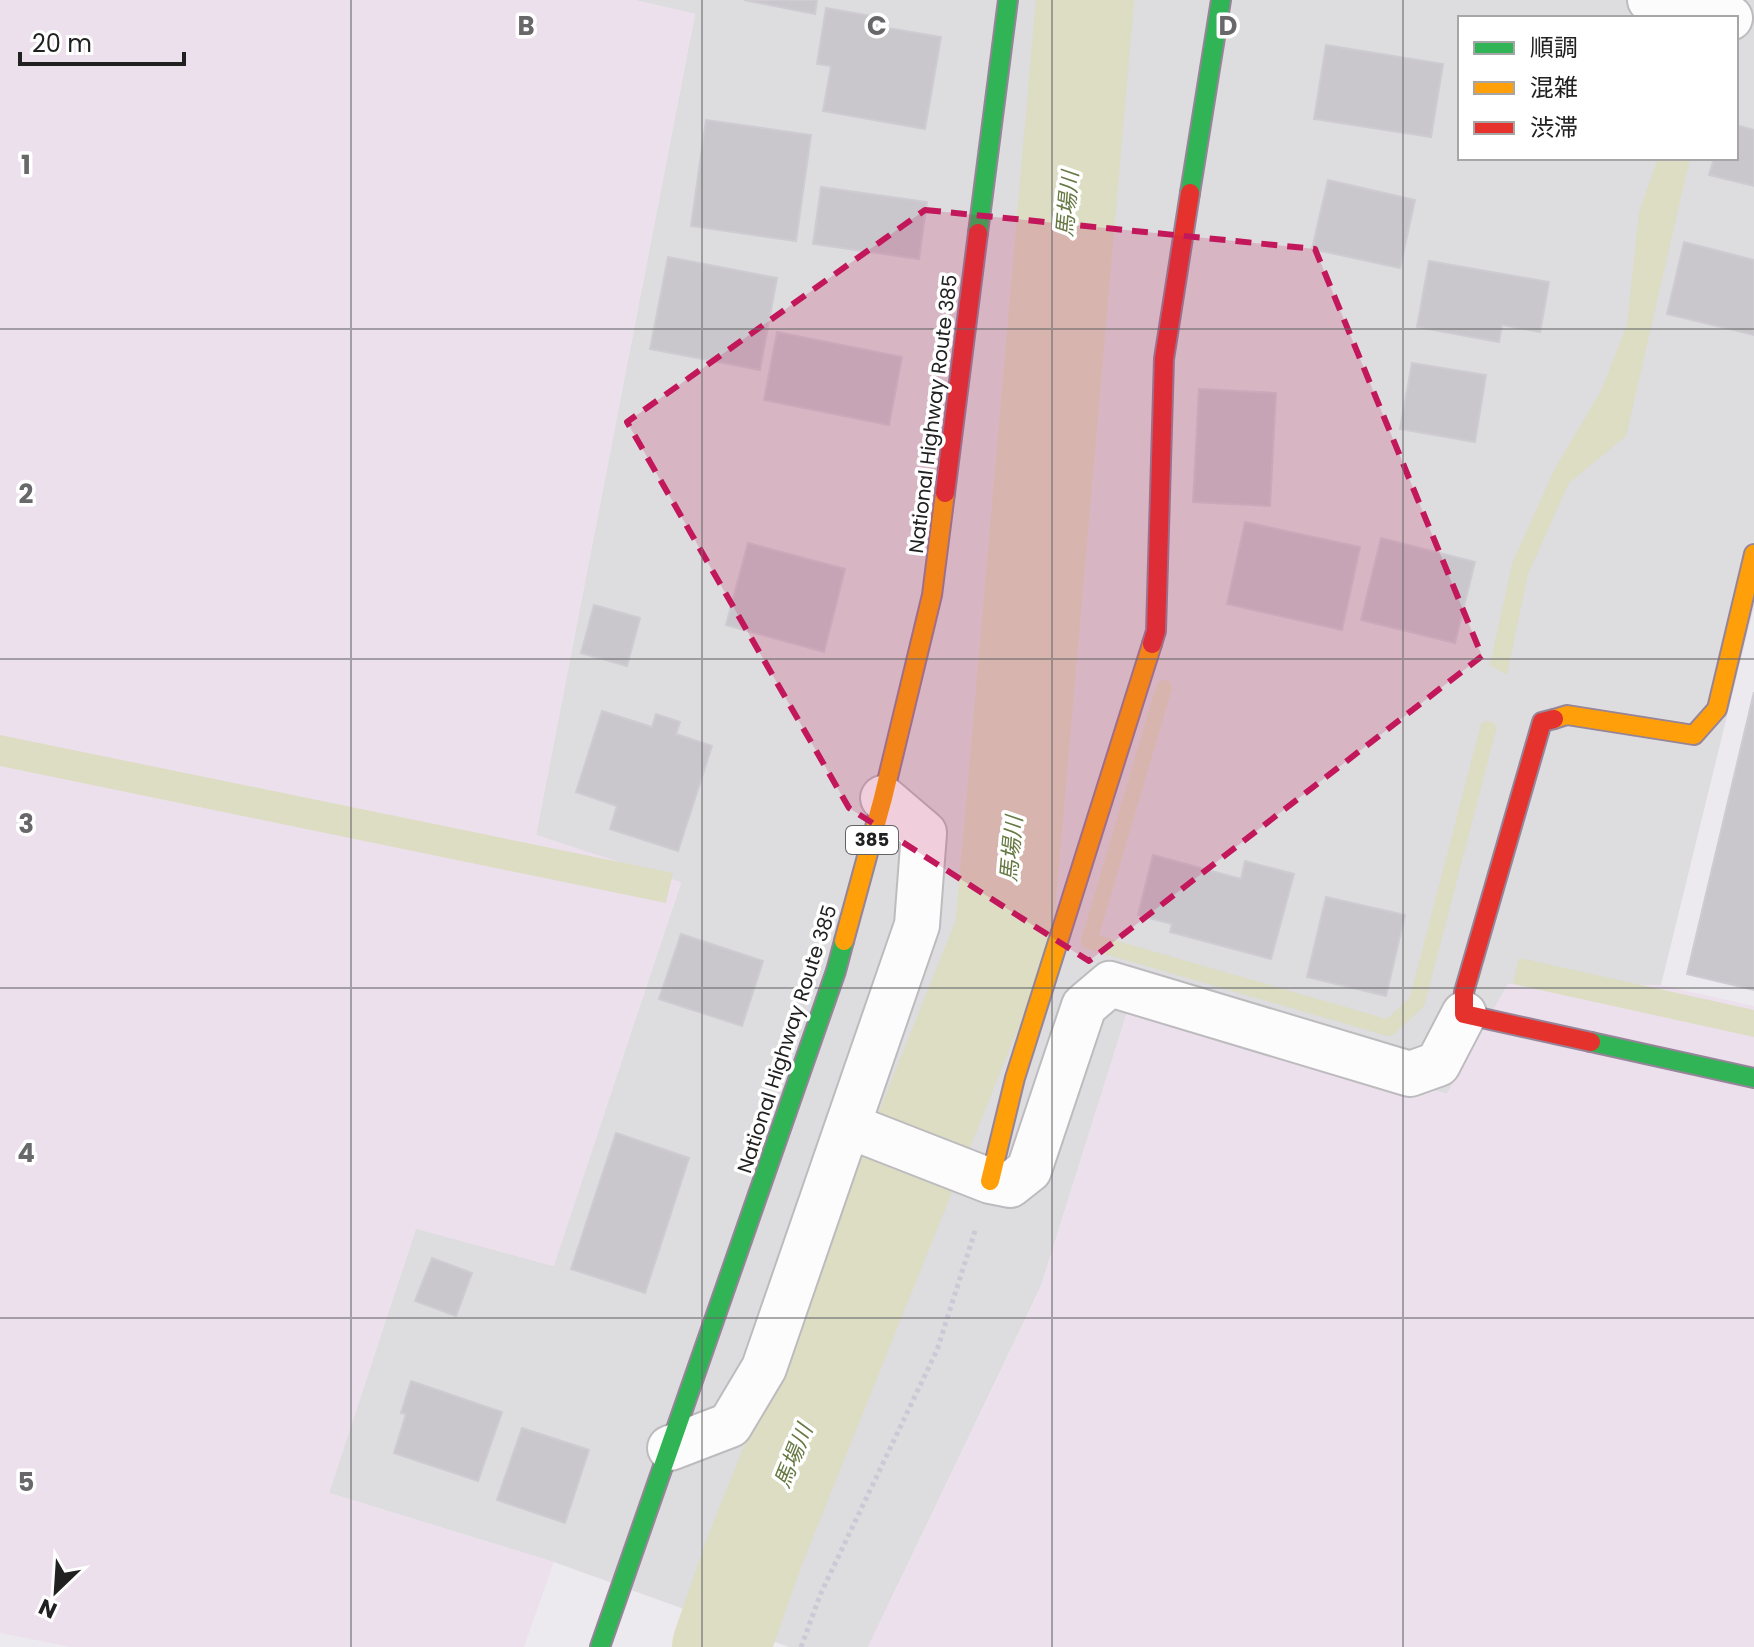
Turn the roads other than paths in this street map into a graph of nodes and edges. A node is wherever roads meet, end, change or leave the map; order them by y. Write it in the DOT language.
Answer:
graph roads {
  1 [pos="1008,0"];
  2 [pos="1221,0"];
  3 [pos="1650,0"];
  4 [pos="1721,16"];
  5 [pos="1754,554"];
  6 [pos="883,798"];
  7 [pos="1464,1014"];
  8 [pos="1754,1078"];
  9 [pos="849,1126"];
  10 [pos="990,1181"];
  11 [pos="670,1448"];
  12 [pos="600,1647"];
  1 -- 6 [label="main road, National Highway Route 385 / 385"];
  2 -- 10 [label="main road"];
  3 -- 4 [label="street"];
  5 -- 7 [label="main road"];
  6 -- 9 [label="street"];
  6 -- 11 [label="main road, National Highway Route 385 / 385"];
  7 -- 8 [label="main road"];
  7 -- 10 [label="street"];
  9 -- 10 [label="street"];
  9 -- 11 [label="street"];
  11 -- 12 [label="main road, National Highway Route 385 / 385"];
}
